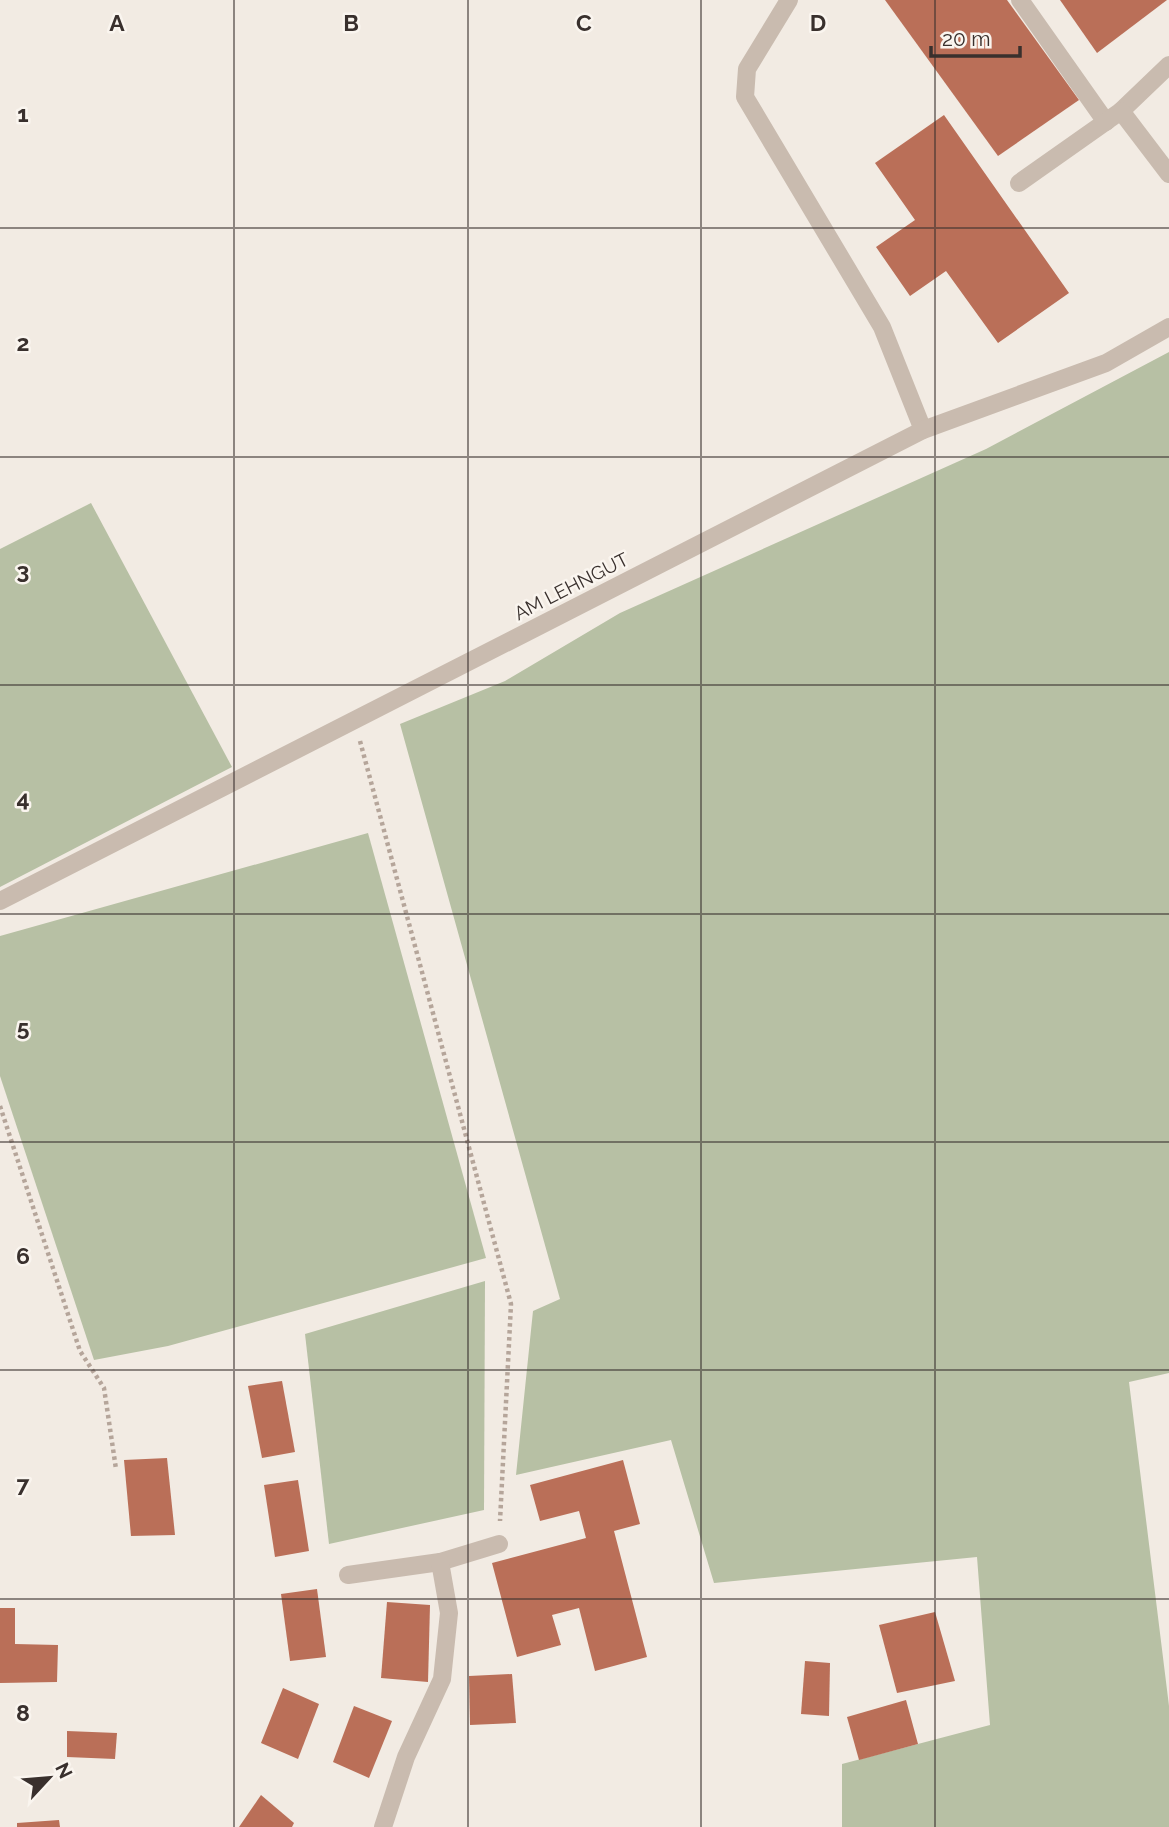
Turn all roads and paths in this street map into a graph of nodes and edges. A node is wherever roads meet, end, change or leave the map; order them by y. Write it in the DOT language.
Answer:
graph roads {
  1 [pos="789,0"];
  2 [pos="1020,0"];
  3 [pos="1169,65"];
  4 [pos="1114,117"];
  5 [pos="1169,174"];
  6 [pos="1019,183"];
  7 [pos="1169,327"];
  8 [pos="923,430"];
  9 [pos="355,720"];
  10 [pos="0,901"];
  11 [pos="0,1106"];
  12 [pos="116,1469"];
  13 [pos="499,1544"];
  14 [pos="440,1562"];
  15 [pos="348,1575"];
  16 [pos="383,1827"];
  1 -- 8 [label="street"];
  2 -- 4 [label="street"];
  3 -- 4 [label="street"];
  4 -- 5 [label="street"];
  4 -- 6 [label="street"];
  7 -- 8 [label="street, AM LEHNGUT"];
  8 -- 9 [label="street, AM LEHNGUT"];
  9 -- 10 [label="street, AM LEHNGUT"];
  9 -- 13 [label="path"];
  11 -- 12 [label="path"];
  13 -- 14 [label="street"];
  14 -- 15 [label="street"];
  14 -- 16 [label="street"];
}
